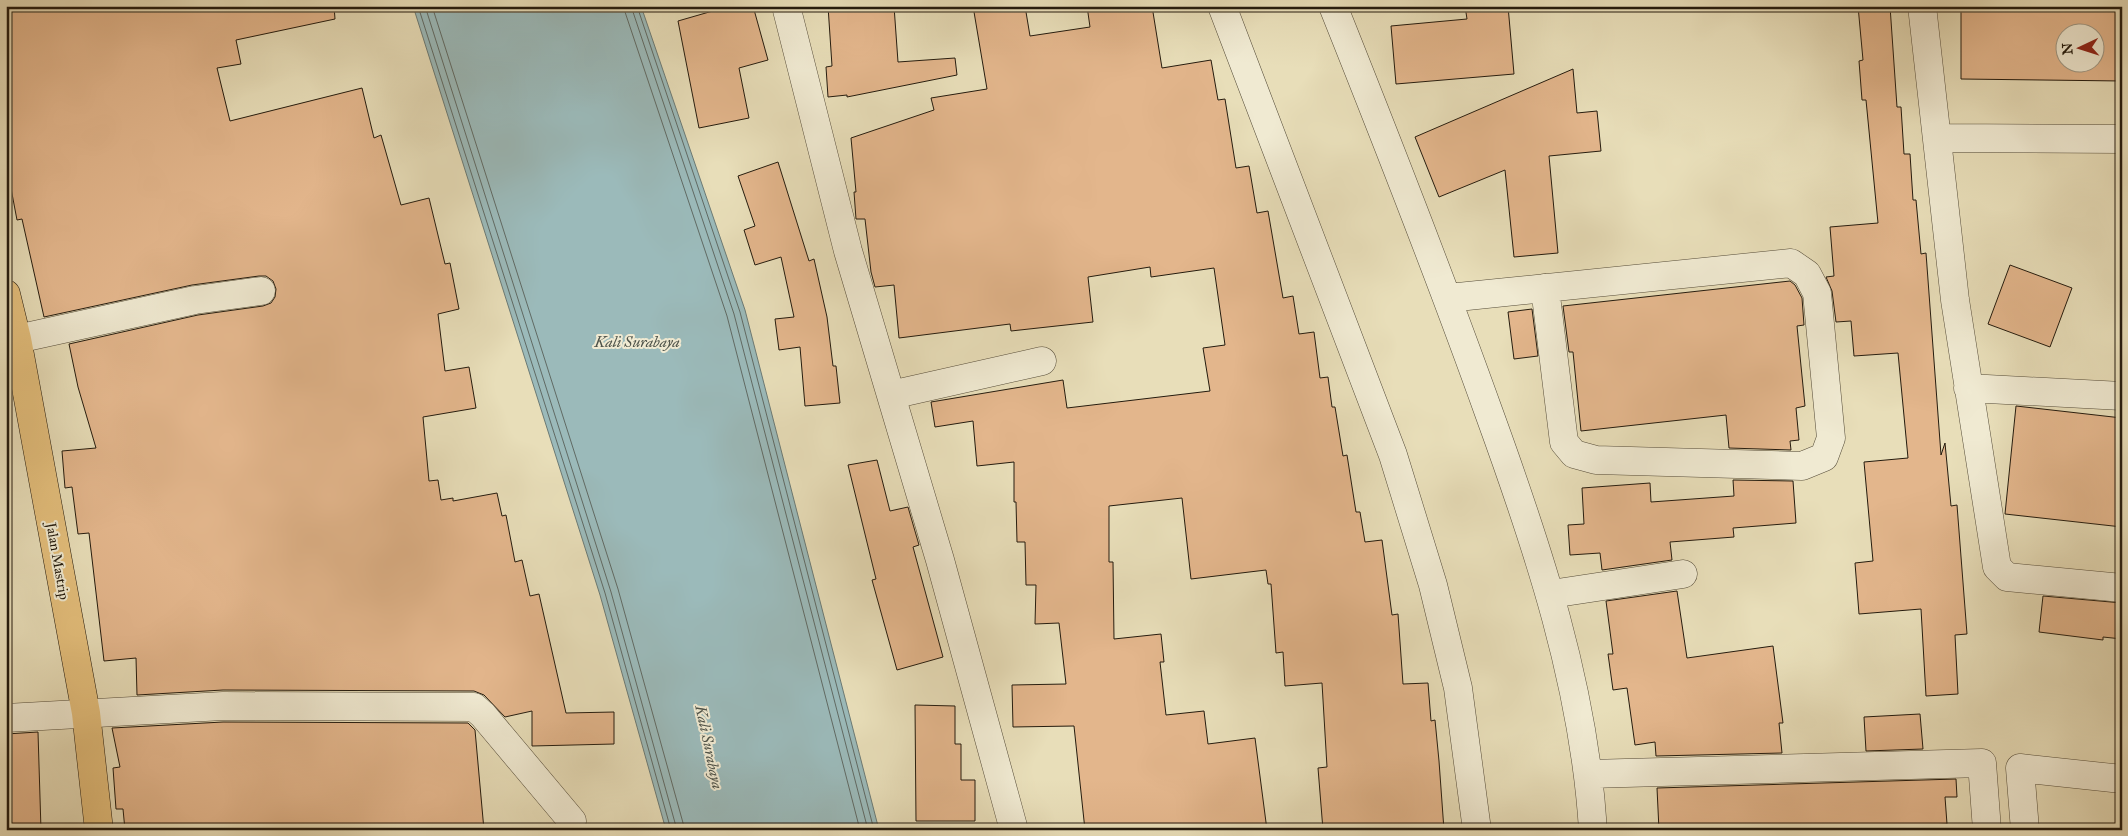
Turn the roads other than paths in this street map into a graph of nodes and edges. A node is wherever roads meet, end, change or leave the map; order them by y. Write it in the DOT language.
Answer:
graph roads {
  1 [pos="786,6"];
  2 [pos="1222,6"];
  3 [pos="1333,6"];
  4 [pos="1922,6"];
  5 [pos="1938,138"];
  6 [pos="2122,139"];
  7 [pos="1545,288"];
  8 [pos="262,291"];
  9 [pos="6,294"];
  10 [pos="1448,298"];
  11 [pos="17,339"];
  12 [pos="1042,361"];
  13 [pos="1968,388"];
  14 [pos="891,395"];
  15 [pos="2122,396"];
  16 [pos="1683,574"];
  17 [pos="2122,588"];
  18 [pos="1551,594"];
  19 [pos="86,713"];
  20 [pos="6,718"];
  21 [pos="1589,774"];
  22 [pos="2122,779"];
  23 [pos="572,821"];
  24 [pos="99,830"];
  25 [pos="1014,830"];
  26 [pos="1477,830"];
  27 [pos="1593,830"];
  28 [pos="1987,830"];
  29 [pos="2025,830"];
  1 -- 14 [label="street"];
  2 -- 26 [label="street"];
  3 -- 10 [label="street"];
  4 -- 5 [label="street"];
  5 -- 6 [label="street"];
  5 -- 13 [label="street"];
  7 -- 7 [label="street"];
  7 -- 10 [label="street"];
  8 -- 11 [label="street"];
  9 -- 11 [label="main road, Jalan Mastrip"];
  10 -- 18 [label="street"];
  11 -- 19 [label="main road, Jalan Mastrip"];
  12 -- 14 [label="street"];
  13 -- 15 [label="street"];
  13 -- 17 [label="street"];
  14 -- 25 [label="street"];
  16 -- 18 [label="street"];
  18 -- 21 [label="street"];
  19 -- 20 [label="street"];
  19 -- 23 [label="street"];
  19 -- 24 [label="main road, Jalan Mastrip"];
  21 -- 27 [label="street"];
  21 -- 28 [label="street"];
  22 -- 29 [label="street"];
}
